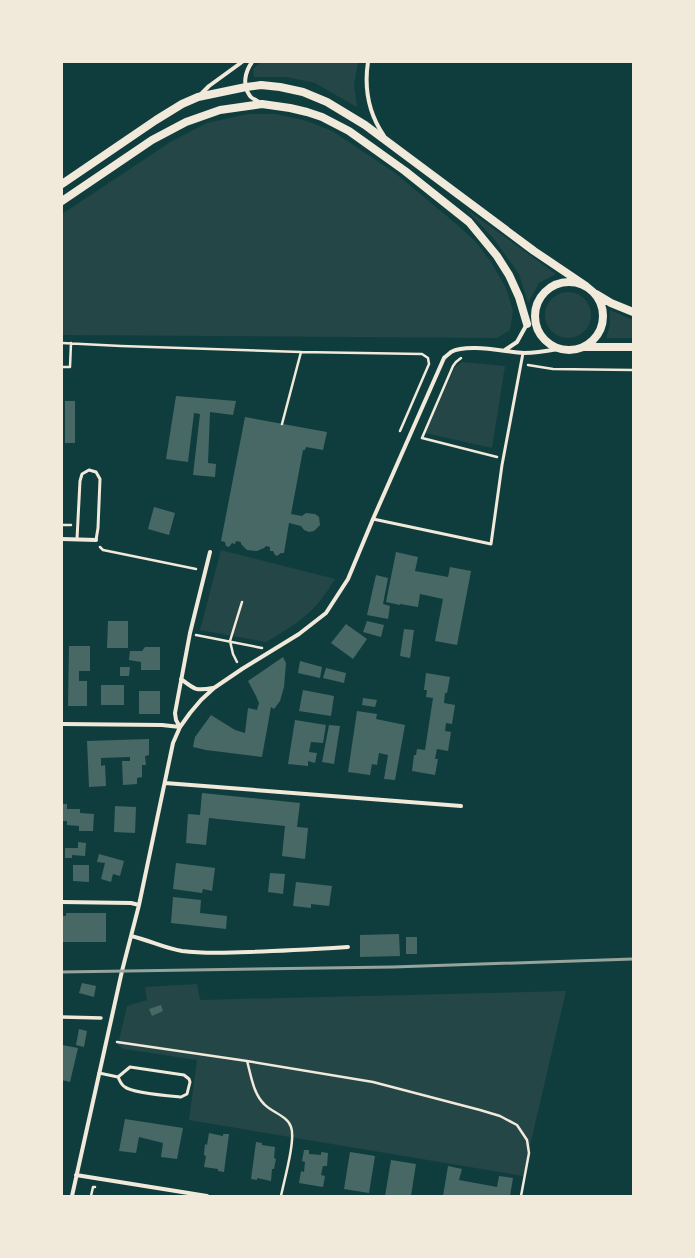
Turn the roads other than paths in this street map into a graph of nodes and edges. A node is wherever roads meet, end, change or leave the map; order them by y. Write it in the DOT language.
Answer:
graph roads {
  1 [pos="242,62"];
  2 [pos="252,62"];
  3 [pos="368,62"];
  4 [pos="246,87"];
  5 [pos="198,97"];
  6 [pos="262,104"];
  7 [pos="388,142"];
  8 [pos="62,184"];
  9 [pos="62,201"];
  10 [pos="586,286"];
  11 [pos="595,294"];
  12 [pos="633,312"];
  13 [pos="527,324"];
  14 [pos="584,347"];
  15 [pos="633,347"];
  16 [pos="558,349"];
  17 [pos="505,350"];
  18 [pos="523,353"];
  19 [pos="373,518"];
  20 [pos="62,539"];
  21 [pos="77,540"];
  22 [pos="96,540"];
  23 [pos="210,552"];
  24 [pos="181,679"];
  25 [pos="214,688"];
  26 [pos="62,724"];
  27 [pos="180,727"];
  28 [pos="165,782"];
  29 [pos="461,806"];
  30 [pos="62,902"];
  31 [pos="139,905"];
  32 [pos="132,936"];
  33 [pos="348,947"];
  34 [pos="62,1017"];
  35 [pos="101,1018"];
  36 [pos="99,1073"];
  37 [pos="118,1077"];
  38 [pos="76,1175"];
  39 [pos="72,1196"];
  40 [pos="206,1196"];
  1 -- 5 [label="street"];
  2 -- 4 [label="street"];
  3 -- 7 [label="street"];
  4 -- 5 [label="main road"];
  4 -- 6 [label="street"];
  4 -- 7 [label="main road"];
  5 -- 8 [label="main road"];
  6 -- 9 [label="main road"];
  6 -- 13 [label="main road"];
  7 -- 10 [label="main road"];
  10 -- 11 [label="main road"];
  10 -- 16 [label="main road"];
  11 -- 12 [label="main road"];
  11 -- 14 [label="main road"];
  13 -- 17 [label="street"];
  14 -- 15 [label="main road"];
  14 -- 16 [label="main road"];
  16 -- 18 [label="street"];
  17 -- 18 [label="street"];
  17 -- 19 [label="street"];
  18 -- 19 [label="lane"];
  19 -- 25 [label="street"];
  20 -- 21 [label="street"];
  21 -- 22 [label="street"];
  21 -- 22 [label="lane"];
  23 -- 24 [label="street"];
  24 -- 25 [label="street"];
  24 -- 27 [label="street"];
  25 -- 27 [label="street"];
  26 -- 27 [label="street"];
  27 -- 28 [label="street"];
  28 -- 29 [label="street"];
  28 -- 31 [label="street"];
  30 -- 31 [label="street"];
  31 -- 32 [label="street"];
  32 -- 33 [label="street"];
  32 -- 36 [label="street"];
  34 -- 35 [label="street"];
  36 -- 37 [label="lane"];
  36 -- 38 [label="street"];
  37 -- 37 [label="lane"];
  38 -- 39 [label="street"];
  38 -- 40 [label="street"];
}
